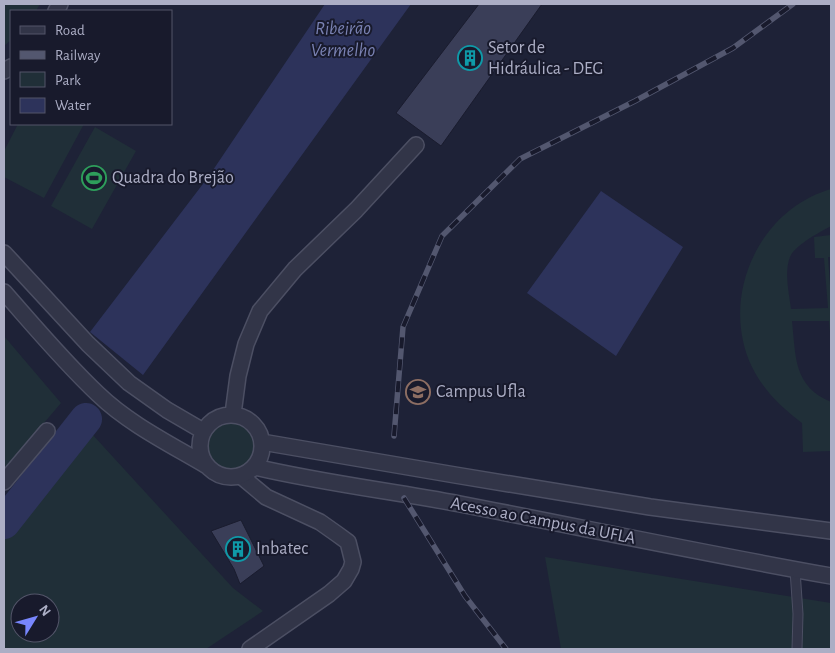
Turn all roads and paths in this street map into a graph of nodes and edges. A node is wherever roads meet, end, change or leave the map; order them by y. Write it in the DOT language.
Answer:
graph roads {
  1 [pos="416,145"];
  2 [pos="4,253"];
  3 [pos="4,292"];
  4 [pos="233,414"];
  5 [pos="46,431"];
  6 [pos="203,431"];
  7 [pos="262,442"];
  8 [pos="207,466"];
  9 [pos="255,467"];
  10 [pos="241,476"];
  11 [pos="4,482"];
  12 [pos="831,531"];
  13 [pos="795,570"];
  14 [pos="831,576"];
  15 [pos="250,649"];
  16 [pos="798,649"];
  1 -- 4 [label="street"];
  2 -- 6 [label="street"];
  3 -- 8 [label="street"];
  4 -- 6 [label="street"];
  4 -- 7 [label="street"];
  5 -- 11 [label="street"];
  6 -- 8 [label="street"];
  7 -- 9 [label="street"];
  7 -- 12 [label="street, Acesso ao Campus da UFLA"];
  8 -- 10 [label="street"];
  9 -- 10 [label="street"];
  9 -- 13 [label="street, Acesso ao Campus da UFLA"];
  10 -- 15 [label="street"];
  13 -- 14 [label="street, Acesso ao Campus da UFLA"];
  13 -- 16 [label="lane"];
}
